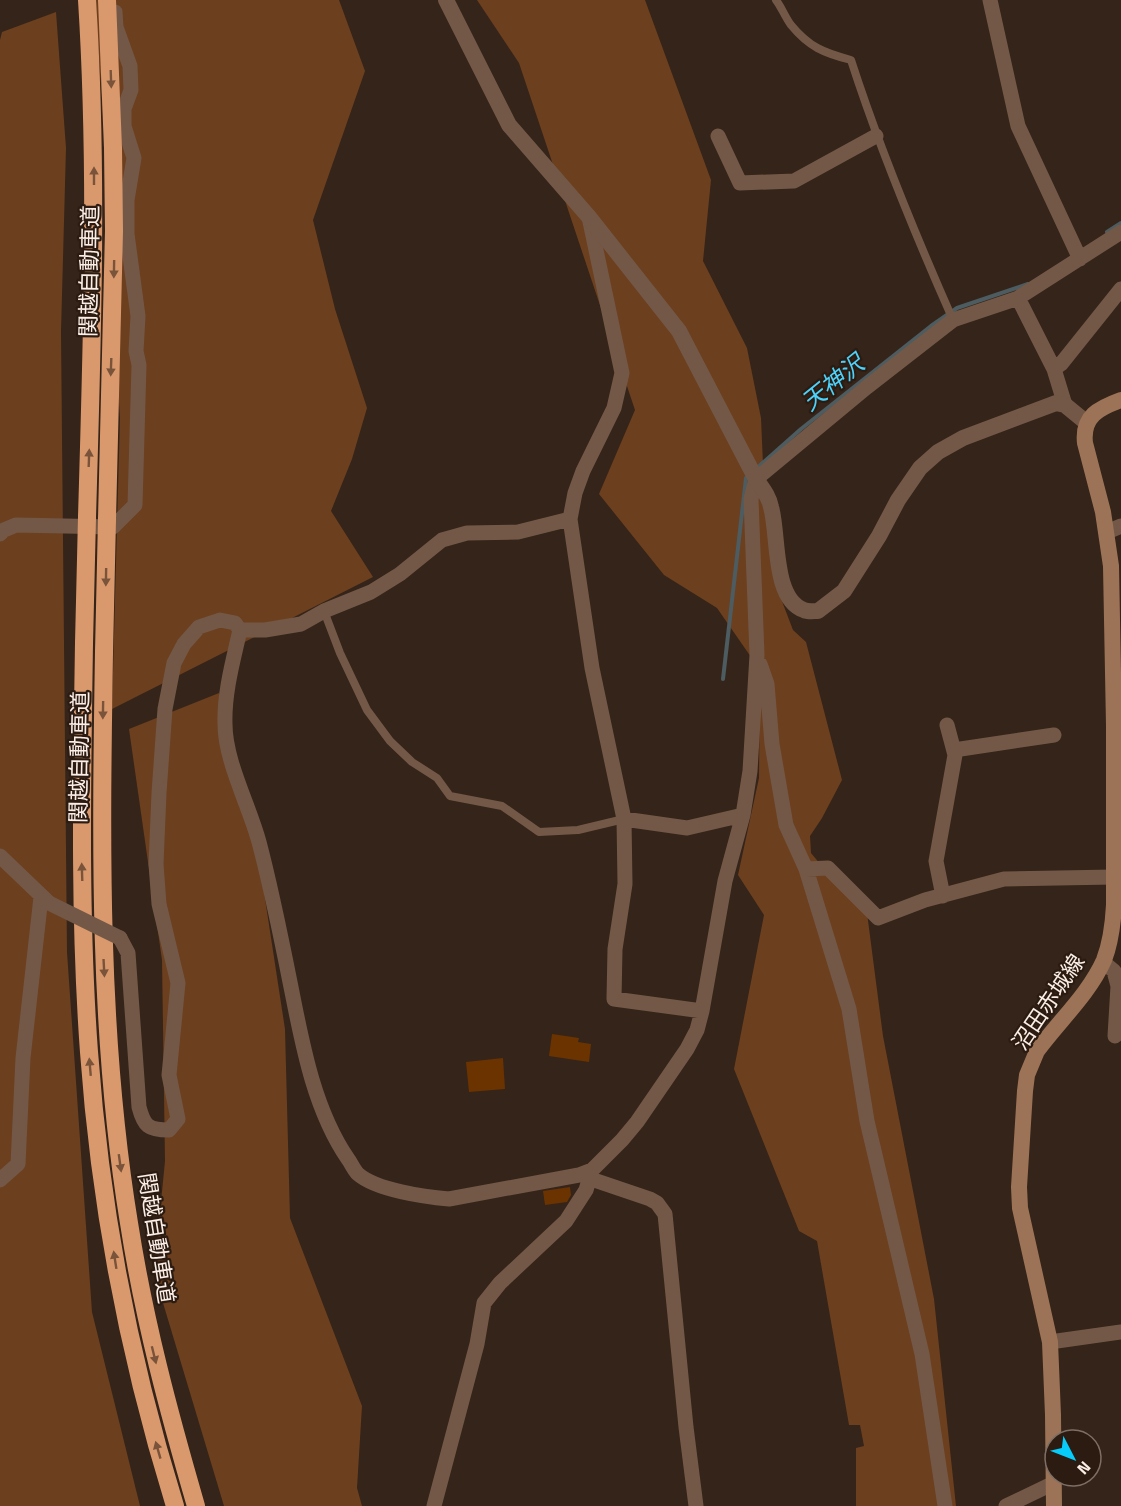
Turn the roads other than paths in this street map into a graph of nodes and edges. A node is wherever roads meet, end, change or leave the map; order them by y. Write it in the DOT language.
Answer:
graph roads {
  1 [pos="87,0"];
  2 [pos="107,0"];
  3 [pos="115,0"];
  4 [pos="446,0"];
  5 [pos="776,0"];
  6 [pos="990,0"];
  7 [pos="718,136"];
  8 [pos="876,136"];
  9 [pos="589,217"];
  10 [pos="1121,232"];
  11 [pos="1077,255"];
  12 [pos="1121,289"];
  13 [pos="1018,297"];
  14 [pos="953,320"];
  15 [pos="1054,369"];
  16 [pos="1121,400"];
  17 [pos="1065,405"];
  18 [pos="1087,423"];
  19 [pos="756,479"];
  20 [pos="570,519"];
  21 [pos="1114,529"];
  22 [pos="0,534"];
  23 [pos="324,610"];
  24 [pos="240,630"];
  25 [pos="757,655"];
  26 [pos="947,725"];
  27 [pos="1054,735"];
  28 [pos="954,750"];
  29 [pos="743,815"];
  30 [pos="624,819"];
  31 [pos="0,856"];
  32 [pos="806,869"];
  33 [pos="1114,877"];
  34 [pos="943,896"];
  35 [pos="45,900"];
  36 [pos="1115,945"];
  37 [pos="1102,962"];
  38 [pos="702,1011"];
  39 [pos="1115,1036"];
  40 [pos="591,1175"];
  41 [pos="0,1180"];
  42 [pos="1121,1332"];
  43 [pos="1050,1342"];
  44 [pos="1052,1428"];
  45 [pos="1044,1488"];
  46 [pos="1054,1488"];
  47 [pos="175,1506"];
  48 [pos="196,1506"];
  49 [pos="434,1506"];
  50 [pos="696,1506"];
  51 [pos="945,1506"];
  52 [pos="1006,1506"];
  53 [pos="1054,1506"];
  47 -- 1 [label="highway, 関越自動車道, one-way, bridge"];
  2 -- 48 [label="highway, 関越自動車道, one-way, bridge"];
  3 -- 22 [label="street"];
  4 -- 9 [label="street"];
  5 -- 8 [label="lane"];
  6 -- 11 [label="street"];
  7 -- 8 [label="street"];
  8 -- 14 [label="lane"];
  9 -- 19 [label="street"];
  9 -- 20 [label="street"];
  10 -- 11 [label="street"];
  11 -- 13 [label="street"];
  12 -- 15 [label="street"];
  13 -- 14 [label="street"];
  13 -- 15 [label="street"];
  14 -- 19 [label="street"];
  15 -- 17 [label="street"];
  16 -- 18 [label="main road"];
  17 -- 18 [label="street"];
  17 -- 19 [label="street"];
  18 -- 21 [label="main road, 沼田赤城線"];
  19 -- 25 [label="street"];
  20 -- 23 [label="street"];
  20 -- 30 [label="street"];
  21 -- 33 [label="main road, 沼田赤城線"];
  23 -- 24 [label="street"];
  23 -- 30 [label="lane"];
  24 -- 35 [label="street, bridge"];
  24 -- 40 [label="street"];
  25 -- 29 [label="street"];
  25 -- 32 [label="street"];
  26 -- 28 [label="street"];
  27 -- 28 [label="street"];
  28 -- 34 [label="street"];
  29 -- 30 [label="street"];
  29 -- 38 [label="street"];
  30 -- 38 [label="street"];
  31 -- 35 [label="street"];
  32 -- 34 [label="street"];
  32 -- 51 [label="street"];
  33 -- 34 [label="street"];
  33 -- 36 [label="main road, 沼田赤城線"];
  35 -- 41 [label="street"];
  36 -- 37 [label="main road, 沼田赤城線"];
  37 -- 39 [label="street"];
  37 -- 43 [label="main road, 沼田赤城線"];
  38 -- 40 [label="street"];
  40 -- 49 [label="street"];
  40 -- 50 [label="street"];
  42 -- 43 [label="street"];
  43 -- 44 [label="main road, 沼田赤城線"];
  45 -- 52 [label="street"];
  46 -- 53 [label="main road, 沼田赤城線"];
}
